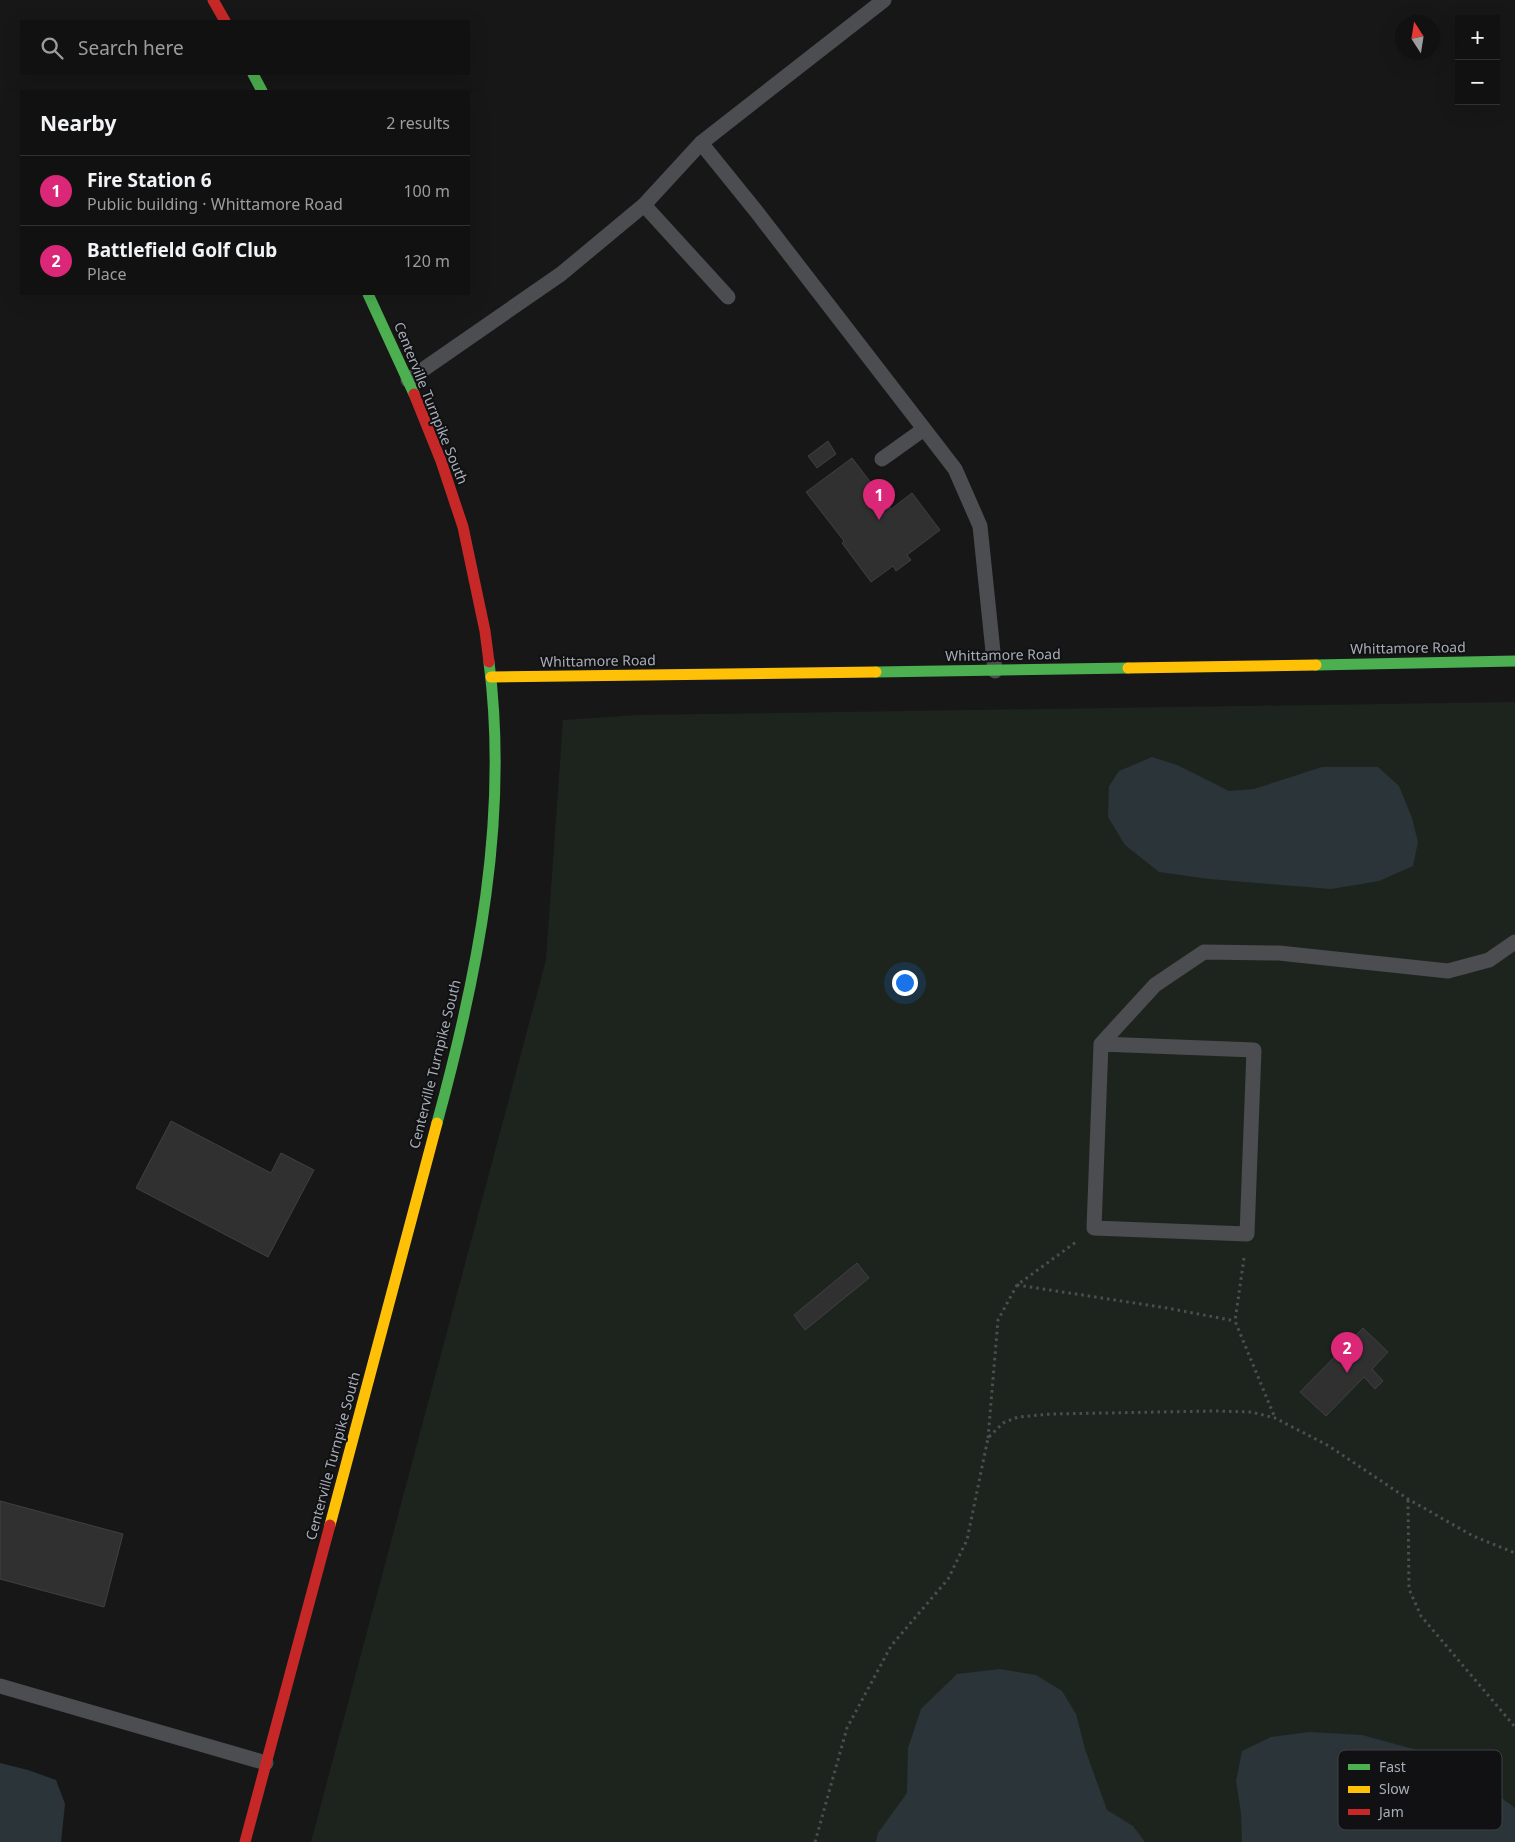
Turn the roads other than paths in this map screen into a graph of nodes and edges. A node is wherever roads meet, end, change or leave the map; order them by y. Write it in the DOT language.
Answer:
graph roads {
  1 [pos="214,0"];
  2 [pos="884,0"];
  3 [pos="224,20"];
  4 [pos="254,75"];
  5 [pos="261,90"];
  6 [pos="701,143"];
  7 [pos="644,206"];
  8 [pos="368,295"];
  9 [pos="728,297"];
  10 [pos="408,380"];
  11 [pos="924,429"];
  12 [pos="882,459"];
  13 [pos="1515,661"];
  14 [pos="995,670"];
  15 [pos="491,677"];
  16 [pos="1515,942"];
  17 [pos="1101,1044"];
  18 [pos="0,1686"];
  19 [pos="266,1763"];
  20 [pos="245,1842"];
  1 -- 3 [label="main road"];
  2 -- 6 [label="lane"];
  4 -- 5 [label="main road"];
  6 -- 7 [label="lane"];
  6 -- 11 [label="lane"];
  7 -- 9 [label="lane"];
  7 -- 10 [label="lane"];
  8 -- 10 [label="main road, Centerville Turnpike South"];
  10 -- 15 [label="main road, Centerville Turnpike South"];
  11 -- 12 [label="lane"];
  11 -- 14 [label="lane"];
  13 -- 14 [label="main road, Whittamore Road"];
  14 -- 15 [label="main road, Whittamore Road"];
  15 -- 19 [label="main road, Centerville Turnpike South"];
  16 -- 17 [label="lane"];
  17 -- 17 [label="lane"];
  18 -- 19 [label="lane"];
  19 -- 20 [label="main road, Centerville Turnpike South"];
}
